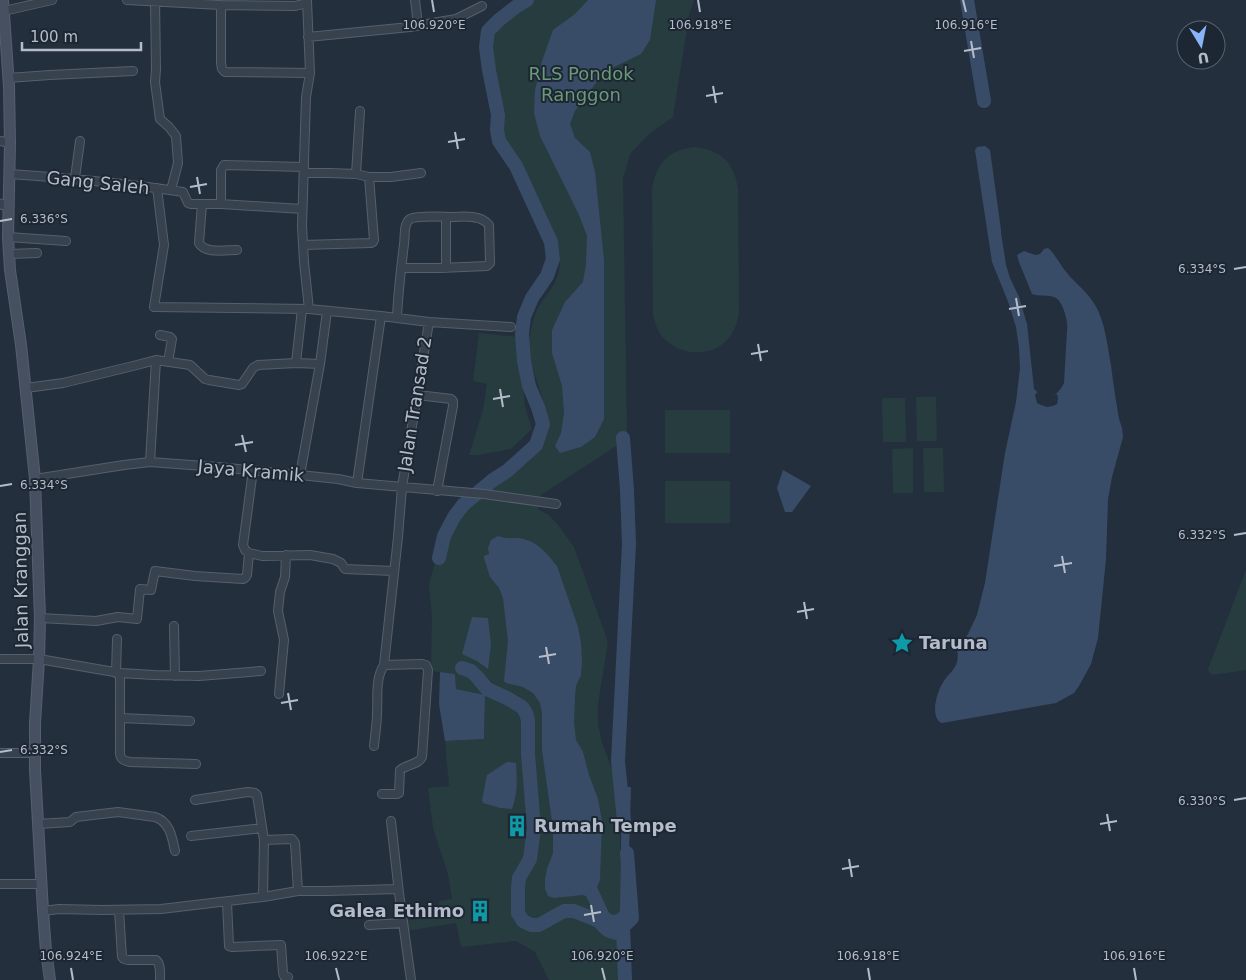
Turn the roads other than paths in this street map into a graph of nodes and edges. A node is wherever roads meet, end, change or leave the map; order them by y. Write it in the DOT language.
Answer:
graph roads {
  1 [pos="3,0"];
  2 [pos="52,0"];
  3 [pos="127,0"];
  4 [pos="415,0"];
  5 [pos="155,1"];
  6 [pos="307,1"];
  7 [pos="221,5"];
  8 [pos="482,6"];
  9 [pos="4,11"];
  10 [pos="418,25"];
  11 [pos="308,38"];
  12 [pos="133,71"];
  13 [pos="310,72"];
  14 [pos="8,78"];
  15 [pos="360,111"];
  16 [pos="80,141"];
  17 [pos="5,142"];
  18 [pos="304,170"];
  19 [pos="422,173"];
  20 [pos="9,174"];
  21 [pos="356,174"];
  22 [pos="369,177"];
  23 [pos="74,178"];
  24 [pos="157,188"];
  25 [pos="171,190"];
  26 [pos="202,204"];
  27 [pos="221,204"];
  28 [pos="4,205"];
  29 [pos="302,209"];
  30 [pos="446,217"];
  31 [pos="8,237"];
  32 [pos="66,242"];
  33 [pos="303,245"];
  34 [pos="237,250"];
  35 [pos="37,253"];
  36 [pos="9,254"];
  37 [pos="401,268"];
  38 [pos="446,268"];
  39 [pos="305,309"];
  40 [pos="327,311"];
  41 [pos="381,316"];
  42 [pos="397,318"];
  43 [pos="429,322"];
  44 [pos="511,327"];
  45 [pos="160,335"];
  46 [pos="156,360"];
  47 [pos="168,362"];
  48 [pos="296,363"];
  49 [pos="320,364"];
  50 [pos="26,388"];
  51 [pos="418,395"];
  52 [pos="150,462"];
  53 [pos="252,470"];
  54 [pos="300,475"];
  55 [pos="35,479"];
  56 [pos="357,483"];
  57 [pos="402,487"];
  58 [pos="437,490"];
  59 [pos="556,504"];
  60 [pos="249,553"];
  61 [pos="286,555"];
  62 [pos="394,571"];
  63 [pos="40,618"];
  64 [pos="174,626"];
  65 [pos="117,639"];
  66 [pos="39,659"];
  67 [pos="0,660"];
  68 [pos="384,665"];
  69 [pos="261,671"];
  70 [pos="118,673"];
  71 [pos="175,676"];
  72 [pos="279,694"];
  73 [pos="120,718"];
  74 [pos="190,721"];
  75 [pos="374,746"];
  76 [pos="0,753"];
  77 [pos="34,753"];
  78 [pos="196,764"];
  79 [pos="382,794"];
  80 [pos="195,800"];
  81 [pos="391,821"];
  82 [pos="38,824"];
  83 [pos="262,828"];
  84 [pos="190,836"];
  85 [pos="264,840"];
  86 [pos="175,851"];
  87 [pos="0,884"];
  88 [pos="41,884"];
  89 [pos="398,889"];
  90 [pos="298,891"];
  91 [pos="263,897"];
  92 [pos="227,902"];
  93 [pos="119,910"];
  94 [pos="43,911"];
  95 [pos="403,923"];
  96 [pos="369,925"];
  97 [pos="288,977"];
  98 [pos="50,980"];
  99 [pos="160,980"];
  100 [pos="411,980"];
  1 -- 9 [label="main road, Jalan Kranggan"];
  2 -- 9 [label="street"];
  3 -- 5 [label="street"];
  4 -- 10 [label="street"];
  5 -- 7 [label="street"];
  5 -- 25 [label="street"];
  6 -- 7 [label="street"];
  6 -- 11 [label="street"];
  7 -- 13 [label="street"];
  8 -- 10 [label="street"];
  9 -- 14 [label="main road, Jalan Kranggan"];
  10 -- 11 [label="street"];
  11 -- 13 [label="street"];
  12 -- 14 [label="street"];
  13 -- 18 [label="street"];
  14 -- 17 [label="main road, Jalan Kranggan"];
  15 -- 21 [label="street"];
  16 -- 23 [label="street"];
  17 -- 20 [label="main road, Jalan Kranggan"];
  18 -- 21 [label="street"];
  18 -- 27 [label="street"];
  18 -- 29 [label="street"];
  19 -- 22 [label="street"];
  20 -- 23 [label="street, Gang Saleh"];
  20 -- 28 [label="main road, Jalan Kranggan"];
  21 -- 22 [label="street"];
  22 -- 33 [label="street"];
  23 -- 24 [label="street, Gang Saleh"];
  24 -- 25 [label="street"];
  24 -- 39 [label="street, Gang Saleh"];
  25 -- 26 [label="street"];
  26 -- 27 [label="street"];
  26 -- 34 [label="street"];
  27 -- 29 [label="street"];
  28 -- 31 [label="main road, Jalan Kranggan"];
  29 -- 33 [label="street"];
  30 -- 37 [label="street"];
  30 -- 38 [label="street"];
  30 -- 38 [label="street"];
  31 -- 32 [label="street"];
  31 -- 36 [label="main road, Jalan Kranggan"];
  33 -- 39 [label="street"];
  35 -- 36 [label="street"];
  36 -- 50 [label="main road, Jalan Kranggan"];
  37 -- 38 [label="street"];
  37 -- 42 [label="street"];
  39 -- 40 [label="street"];
  39 -- 48 [label="street"];
  40 -- 41 [label="street"];
  40 -- 49 [label="street"];
  41 -- 42 [label="street"];
  41 -- 56 [label="street"];
  42 -- 43 [label="street"];
  43 -- 44 [label="street"];
  43 -- 51 [label="street, Jalan Transad 2"];
  45 -- 47 [label="street"];
  46 -- 47 [label="street"];
  46 -- 50 [label="street"];
  46 -- 52 [label="street"];
  47 -- 48 [label="street"];
  48 -- 49 [label="street"];
  49 -- 54 [label="street"];
  50 -- 55 [label="main road, Jalan Kranggan"];
  51 -- 57 [label="street, Jalan Transad 2"];
  51 -- 58 [label="street"];
  52 -- 53 [label="street, Jaya Kramik"];
  52 -- 55 [label="street, Jaya Kramik"];
  53 -- 54 [label="street, Jaya Kramik"];
  53 -- 60 [label="street"];
  54 -- 56 [label="street, Jaya Kramik"];
  55 -- 63 [label="main road, Jalan Kranggan"];
  56 -- 57 [label="street, Jaya Kramik"];
  57 -- 58 [label="street, Jaya Kramik"];
  57 -- 62 [label="street, Jalan Transad 2"];
  58 -- 59 [label="street, Jaya Kramik"];
  60 -- 61 [label="street"];
  60 -- 63 [label="street"];
  61 -- 62 [label="street"];
  61 -- 72 [label="street"];
  62 -- 68 [label="street, Jalan Transad 2"];
  63 -- 66 [label="main road, Jalan Kranggan"];
  64 -- 71 [label="street"];
  65 -- 70 [label="street"];
  66 -- 67 [label="street"];
  66 -- 70 [label="street"];
  66 -- 77 [label="main road, Jalan Kranggan"];
  68 -- 75 [label="street, Jalan Transad 2"];
  68 -- 79 [label="street"];
  69 -- 71 [label="street"];
  70 -- 71 [label="street"];
  70 -- 73 [label="street"];
  73 -- 74 [label="street"];
  73 -- 78 [label="street"];
  76 -- 77 [label="street"];
  77 -- 82 [label="main road, Jalan Kranggan"];
  80 -- 83 [label="street"];
  81 -- 89 [label="street"];
  82 -- 86 [label="street"];
  82 -- 88 [label="main road, Jalan Kranggan"];
  83 -- 84 [label="street"];
  83 -- 85 [label="street"];
  85 -- 90 [label="street"];
  85 -- 91 [label="street"];
  87 -- 88 [label="street"];
  88 -- 94 [label="main road, Jalan Kranggan"];
  89 -- 90 [label="street"];
  89 -- 95 [label="street"];
  90 -- 91 [label="street"];
  91 -- 92 [label="street"];
  92 -- 93 [label="street"];
  92 -- 97 [label="street"];
  93 -- 94 [label="street"];
  93 -- 99 [label="street"];
  94 -- 98 [label="main road, Jalan Kranggan"];
  95 -- 96 [label="street"];
  95 -- 100 [label="street"];
}
